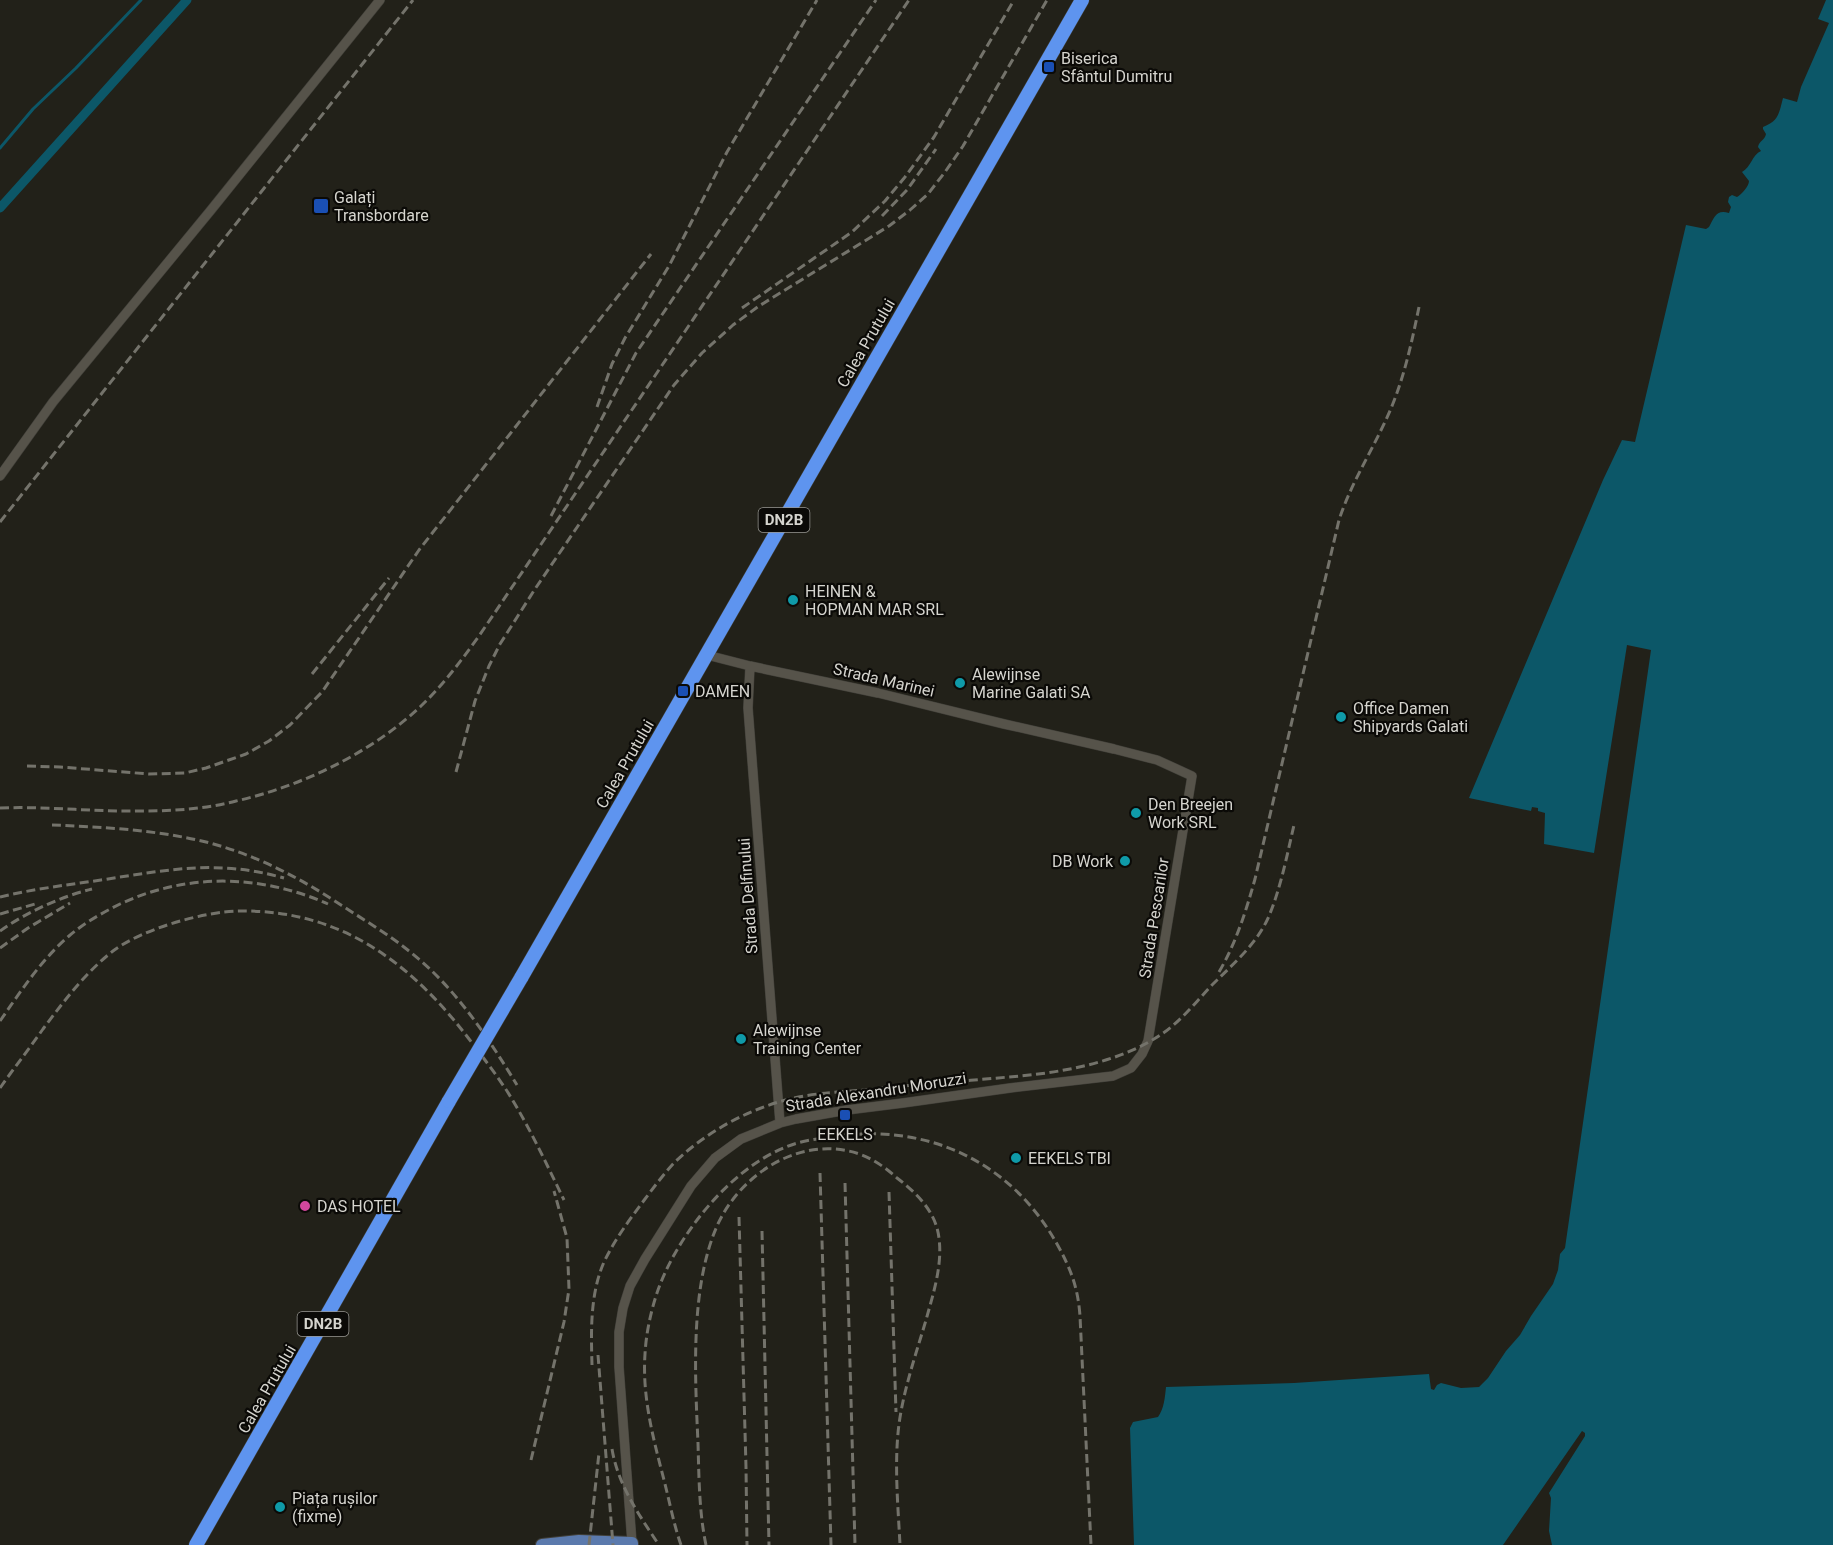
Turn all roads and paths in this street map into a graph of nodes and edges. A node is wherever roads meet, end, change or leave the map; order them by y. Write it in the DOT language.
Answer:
graph roads {
  1 [pos="380,0"];
  2 [pos="1082,0"];
  3 [pos="0,476"];
  4 [pos="707,655"];
  5 [pos="750,666"];
  6 [pos="1192,776"];
  7 [pos="1137,1061"];
  8 [pos="780,1123"];
  9 [pos="632,1544"];
  10 [pos="196,1545"];
  11 [pos="542,1545"];
  1 -- 3 [label="street"];
  2 -- 4 [label="highway, Calea Prutului / DN2B"];
  4 -- 5 [label="street, Strada Marinei"];
  4 -- 10 [label="highway, Calea Prutului / DN2B, bridge"];
  5 -- 6 [label="street, Strada Marinei"];
  5 -- 8 [label="street, Strada Delfinului"];
  6 -- 7 [label="street, Strada Pescarilor"];
  7 -- 8 [label="street, Strada Alexandru Moruzzi"];
  8 -- 9 [label="street, Strada Alexandru Moruzzi"];
  9 -- 11 [label="main road"];
}
